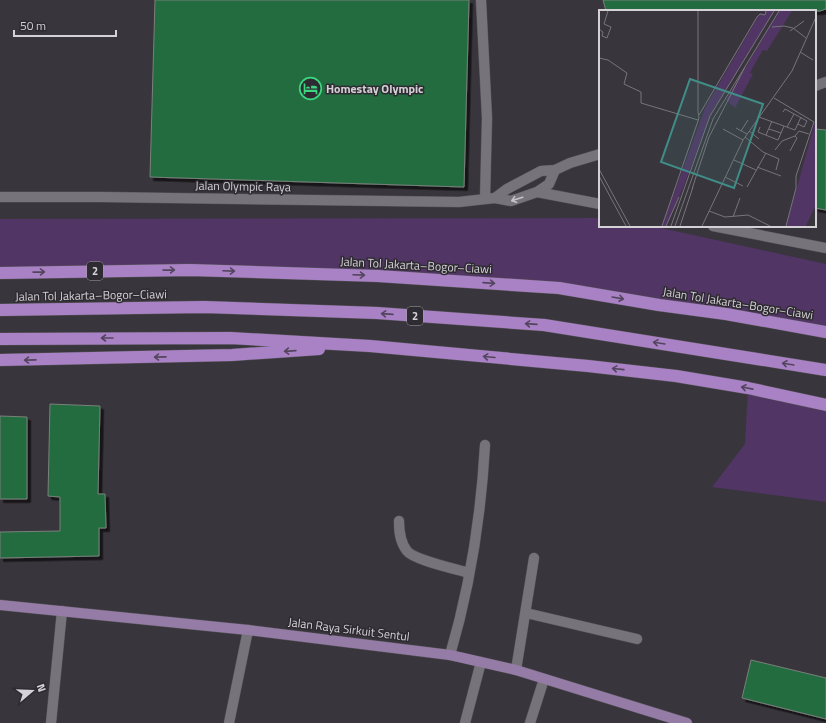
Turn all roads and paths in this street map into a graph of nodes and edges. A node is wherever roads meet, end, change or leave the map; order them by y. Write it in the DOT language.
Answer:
graph roads {
  1 [pos="481,0"];
  2 [pos="826,82"];
  3 [pos="816,86"];
  4 [pos="599,154"];
  5 [pos="555,170"];
  6 [pos="537,192"];
  7 [pos="0,197"];
  8 [pos="490,198"];
  9 [pos="599,204"];
  10 [pos="718,227"];
  11 [pos="826,248"];
  12 [pos="0,273"];
  13 [pos="0,310"];
  14 [pos="826,332"];
  15 [pos="0,339"];
  16 [pos="370,346"];
  17 [pos="0,360"];
  18 [pos="826,370"];
  19 [pos="826,405"];
  20 [pos="485,445"];
  21 [pos="399,522"];
  22 [pos="534,558"];
  23 [pos="469,573"];
  24 [pos="0,605"];
  25 [pos="62,611"];
  26 [pos="526,613"];
  27 [pos="248,630"];
  28 [pos="637,639"];
  29 [pos="450,655"];
  30 [pos="481,662"];
  31 [pos="516,670"];
  32 [pos="544,679"];
  33 [pos="51,723"];
  34 [pos="229,723"];
  35 [pos="465,723"];
  36 [pos="530,723"];
  37 [pos="687,723"];
  1 -- 8 [label="street"];
  2 -- 3 [label="street"];
  4 -- 5 [label="street, Jalan Olympic Raya"];
  5 -- 6 [label="street, Jalan Olympic Raya"];
  5 -- 8 [label="street, Jalan Olympic Raya"];
  6 -- 8 [label="street, Jalan Olympic Raya, one-way"];
  6 -- 9 [label="street"];
  7 -- 8 [label="street, Jalan Olympic Raya"];
  10 -- 11 [label="street"];
  12 -- 14 [label="highway, Jalan Tol Jakarta–Bogor–Ciawi / 2, one-way"];
  18 -- 13 [label="highway, Jalan Tol Jakarta–Bogor–Ciawi / 2, one-way"];
  16 -- 15 [label="highway, one-way"];
  16 -- 17 [label="highway, one-way"];
  19 -- 16 [label="highway, one-way"];
  20 -- 23 [label="street"];
  21 -- 23 [label="street"];
  22 -- 26 [label="street"];
  23 -- 29 [label="street"];
  24 -- 25 [label="main road, Jalan Raya Sirkuit Sentul"];
  25 -- 27 [label="main road, Jalan Raya Sirkuit Sentul"];
  25 -- 33 [label="street"];
  26 -- 28 [label="street"];
  26 -- 31 [label="street"];
  27 -- 29 [label="main road, Jalan Raya Sirkuit Sentul"];
  27 -- 34 [label="street"];
  29 -- 30 [label="main road, Jalan Raya Sirkuit Sentul"];
  30 -- 31 [label="main road, Jalan Raya Sirkuit Sentul"];
  30 -- 35 [label="street"];
  31 -- 32 [label="main road, Jalan Raya Sirkuit Sentul"];
  32 -- 36 [label="street"];
  32 -- 37 [label="main road, Jalan Raya Sirkuit Sentul"];
}
